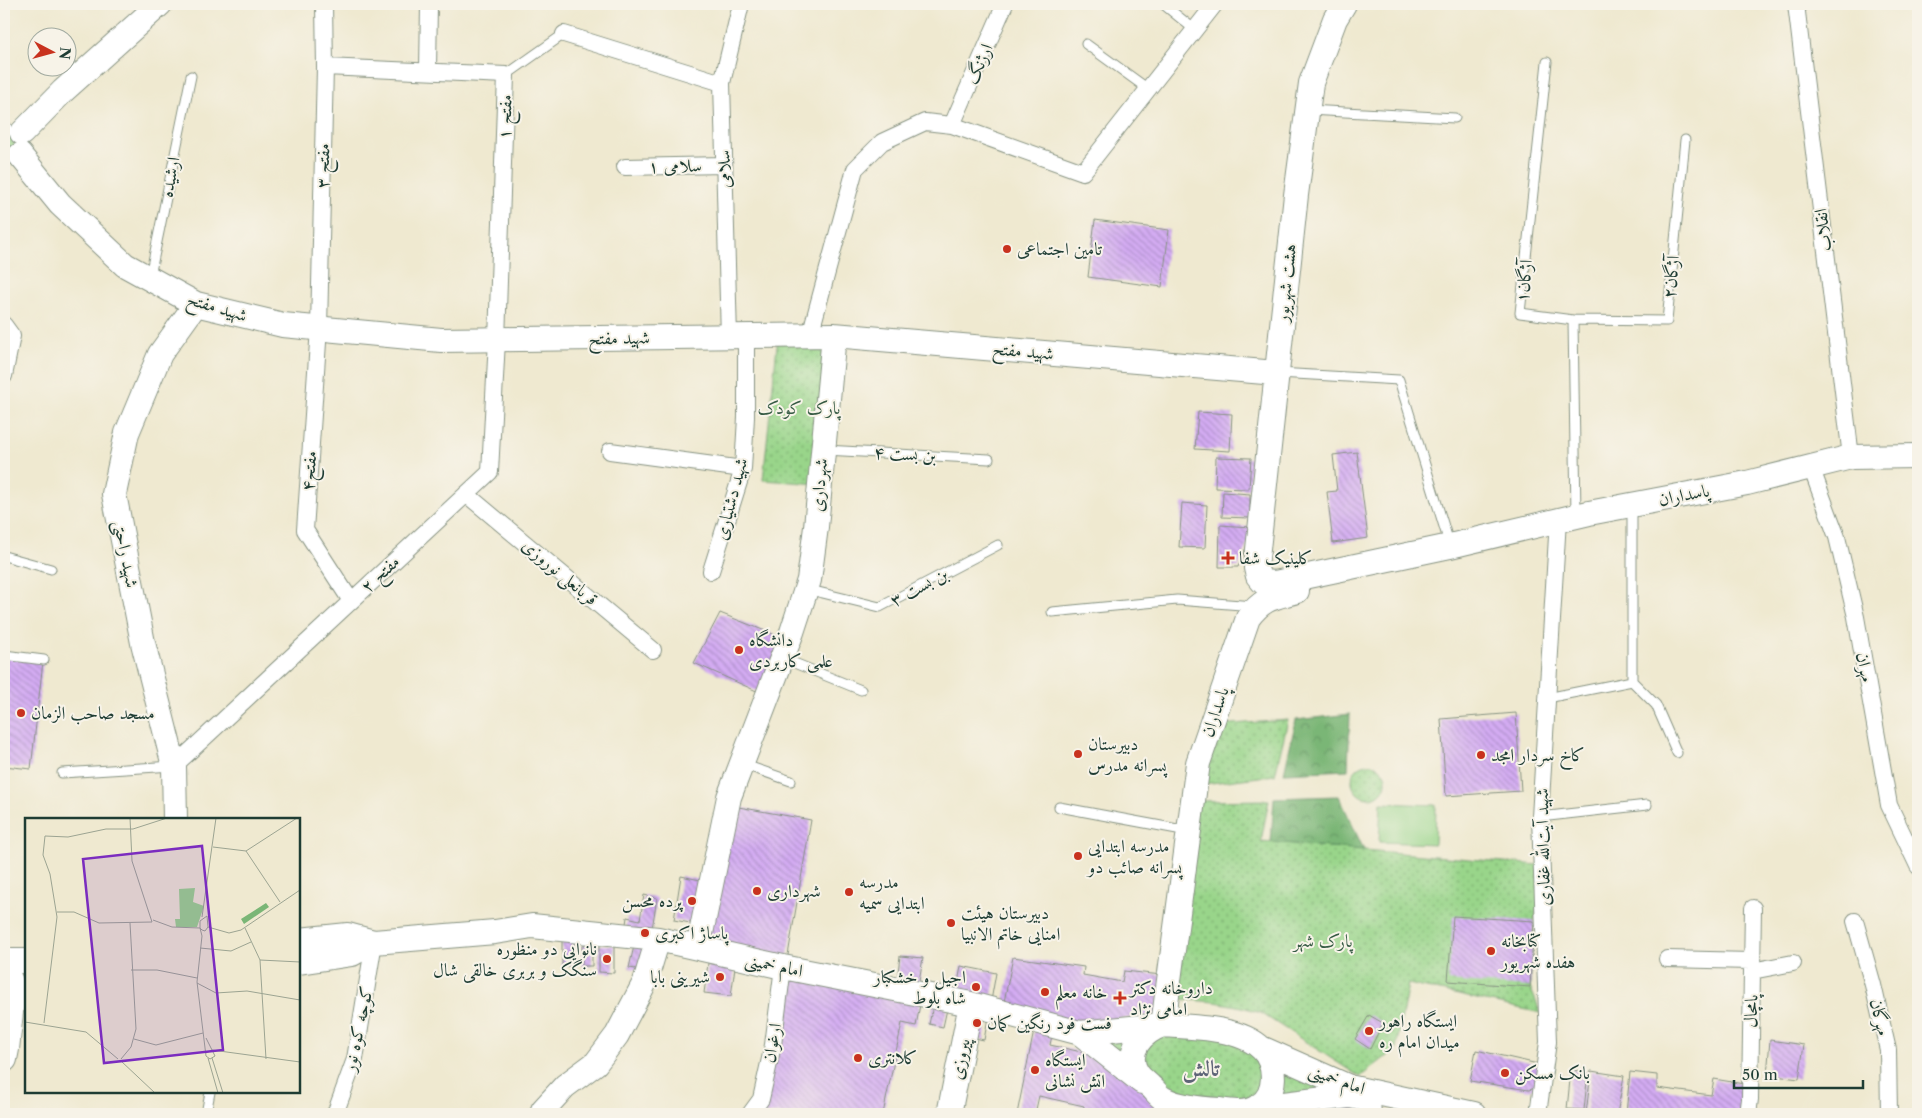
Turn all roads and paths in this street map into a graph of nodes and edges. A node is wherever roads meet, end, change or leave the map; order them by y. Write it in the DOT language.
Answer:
graph roads {
  1 [pos="160,4"];
  2 [pos="324,4"];
  3 [pos="429,4"];
  4 [pos="741,4"];
  5 [pos="1005,4"];
  6 [pos="1164,4"];
  7 [pos="1216,4"];
  8 [pos="1344,4"];
  9 [pos="1796,4"];
  10 [pos="1195,30"];
  11 [pos="564,34"];
  12 [pos="1086,44"];
  13 [pos="1547,62"];
  14 [pos="325,67"];
  15 [pos="428,71"];
  16 [pos="506,75"];
  17 [pos="191,76"];
  18 [pos="722,83"];
  19 [pos="1148,89"];
  20 [pos="1307,110"];
  21 [pos="1456,118"];
  22 [pos="952,125"];
  23 [pos="10,139"];
  24 [pos="1685,140"];
  25 [pos="724,165"];
  26 [pos="625,167"];
  27 [pos="150,279"];
  28 [pos="196,304"];
  29 [pos="1573,320"];
  30 [pos="4,325"];
  31 [pos="319,328"];
  32 [pos="810,335"];
  33 [pos="834,335"];
  34 [pos="738,337"];
  35 [pos="497,340"];
  36 [pos="1276,373"];
  37 [pos="4,376"];
  38 [pos="822,450"];
  39 [pos="610,451"];
  40 [pos="1918,456"];
  41 [pos="1851,457"];
  42 [pos="989,458"];
  43 [pos="1811,467"];
  44 [pos="743,469"];
  45 [pos="466,494"];
  46 [pos="1632,505"];
  47 [pos="1567,518"];
  48 [pos="998,545"];
  49 [pos="1450,546"];
  50 [pos="4,556"];
  51 [pos="1256,568"];
  52 [pos="50,569"];
  53 [pos="712,572"];
  54 [pos="806,589"];
  55 [pos="351,601"];
  56 [pos="1257,606"];
  57 [pos="1052,612"];
  58 [pos="654,650"];
  59 [pos="4,655"];
  60 [pos="781,658"];
  61 [pos="44,660"];
  62 [pos="1632,681"];
  63 [pos="861,690"];
  64 [pos="1547,698"];
  65 [pos="1676,753"];
  66 [pos="742,764"];
  67 [pos="174,766"];
  68 [pos="62,773"];
  69 [pos="792,781"];
  70 [pos="1647,805"];
  71 [pos="1059,807"];
  72 [pos="1540,817"];
  73 [pos="175,818"];
  74 [pos="1188,831"];
  75 [pos="1918,866"];
  76 [pos="1753,908"];
  77 [pos="1855,921"];
  78 [pos="658,939"];
  79 [pos="300,940"];
  80 [pos="374,942"];
  81 [pos="698,948"];
  82 [pos="1667,959"];
  83 [pos="4,961"];
  84 [pos="25,961"];
  85 [pos="300,962"];
  86 [pos="1793,963"];
  87 [pos="1752,966"];
  88 [pos="783,967"];
  89 [pos="4,972"];
  90 [pos="971,1004"];
  91 [pos="12,1013"];
  92 [pos="1163,1025"];
  93 [pos="1080,1034"];
  94 [pos="1261,1048"];
  95 [pos="4,1058"];
  96 [pos="210,1093"];
  97 [pos="1163,1105"];
  98 [pos="1258,1107"];
  99 [pos="1372,1108"];
  100 [pos="206,1114"];
  101 [pos="334,1114"];
  102 [pos="542,1114"];
  103 [pos="750,1114"];
  104 [pos="949,1114"];
  105 [pos="1438,1114"];
  106 [pos="1474,1114"];
  107 [pos="1538,1114"];
  108 [pos="1748,1114"];
  109 [pos="1890,1114"];
  1 -- 23 [label="street"];
  2 -- 14 [label="street, مفتح ۳"];
  3 -- 15 [label="street"];
  4 -- 18 [label="street, سلامی"];
  5 -- 22 [label="street, ارژنگ"];
  6 -- 10 [label="lane"];
  7 -- 10 [label="street"];
  8 -- 20 [label="street, هشت شهریور"];
  9 -- 41 [label="street, انقلاب"];
  10 -- 19 [label="street"];
  11 -- 16 [label="lane"];
  11 -- 18 [label="street"];
  12 -- 19 [label="lane"];
  13 -- 29 [label="lane, ۱آژگان"];
  14 -- 15 [label="street, مفتح ۱"];
  14 -- 31 [label="street, مفتح ۳"];
  15 -- 16 [label="street, مفتح ۱"];
  16 -- 35 [label="street, مفتح ۱"];
  17 -- 27 [label="lane, ارشیده"];
  18 -- 25 [label="street, سلامی"];
  19 -- 22 [label="street"];
  20 -- 21 [label="lane"];
  20 -- 36 [label="street, هشت شهریور"];
  22 -- 32 [label="street"];
  23 -- 27 [label="street, شهید مفتح"];
  24 -- 29 [label="lane, ۲آژگان"];
  25 -- 26 [label="street, سلامی ۱"];
  25 -- 34 [label="street, سلامی"];
  27 -- 28 [label="street, شهید مفتح"];
  28 -- 31 [label="street, شهید مفتح"];
  28 -- 67 [label="street, شهید راحتی"];
  29 -- 47 [label="lane"];
  30 -- 37 [label="street"];
  31 -- 35 [label="street, شهید مفتح"];
  31 -- 55 [label="street, مفتح۴"];
  32 -- 33 [label="street, شهید مفتح"];
  32 -- 34 [label="street, شهید مفتح"];
  33 -- 36 [label="street, شهید مفتح"];
  33 -- 38 [label="street, شهرداری"];
  34 -- 35 [label="street, شهید مفتح"];
  34 -- 44 [label="street, شهید دشتیاری"];
  35 -- 45 [label="street, مفتح ۲"];
  36 -- 49 [label="lane"];
  36 -- 51 [label="street, هشت شهریور"];
  38 -- 42 [label="lane, بن بست ۴"];
  38 -- 54 [label="street, شهرداری"];
  39 -- 44 [label="street"];
  40 -- 41 [label="street, پاسداران"];
  41 -- 43 [label="street, پاسداران"];
  43 -- 46 [label="street, پاسداران"];
  43 -- 75 [label="street, مهران"];
  44 -- 53 [label="street, شهید دشتیاری"];
  45 -- 55 [label="street, مفتح ۲"];
  45 -- 58 [label="street, قربانعلی نوروزی"];
  46 -- 47 [label="street, پاسداران"];
  46 -- 62 [label="lane"];
  47 -- 49 [label="street, پاسداران"];
  47 -- 64 [label="street, شهید آیت‌الله غفاری"];
  48 -- 54 [label="lane, بن بست ۳"];
  49 -- 51 [label="street, پاسداران"];
  49 -- 56 [label="street, پاسداران"];
  50 -- 52 [label="lane"];
  54 -- 60 [label="street, شهرداری"];
  55 -- 67 [label="street, مفتح ۲"];
  56 -- 57 [label="lane"];
  56 -- 74 [label="street, پاسداران"];
  59 -- 61 [label="lane"];
  60 -- 63 [label="lane"];
  60 -- 66 [label="street, شهرداری"];
  62 -- 64 [label="lane"];
  62 -- 65 [label="lane"];
  64 -- 72 [label="street, شهید آیت‌الله غفاری"];
  66 -- 69 [label="lane"];
  66 -- 81 [label="street, شهرداری"];
  67 -- 68 [label="lane"];
  67 -- 73 [label="street, شهید راحتی"];
  70 -- 72 [label="lane"];
  71 -- 74 [label="lane"];
  72 -- 107 [label="street, شهید آیت‌الله غفاری"];
  74 -- 92 [label="street, پاسداران"];
  76 -- 87 [label="street, پامچال"];
  77 -- 109 [label="street, مهرگان"];
  78 -- 80 [label="street, امام خمینی"];
  78 -- 81 [label="street, امام خمینی"];
  78 -- 102 [label="street"];
  79 -- 80 [label="street, امام خمینی"];
  80 -- 85 [label="street, امام خمینی"];
  80 -- 101 [label="street, کوچه کوه نور"];
  81 -- 88 [label="street, امام خمینی"];
  82 -- 87 [label="street"];
  83 -- 84 [label="street"];
  86 -- 87 [label="street"];
  87 -- 108 [label="street, پامچال"];
  88 -- 90 [label="street, امام خمینی"];
  88 -- 103 [label="street, ارغوان"];
  89 -- 91 [label="main road"];
  90 -- 93 [label="street, امام خمینی"];
  90 -- 104 [label="street, پیروزی"];
  91 -- 95 [label="main road"];
  92 -- 93 [label="street, امام خمینی"];
  92 -- 94 [label="street"];
  92 -- 97 [label="street"];
  93 -- 97 [label="street, امام خمینی"];
  94 -- 98 [label="street"];
  94 -- 106 [label="street, امام خمینی"];
  96 -- 100 [label="lane"];
  97 -- 98 [label="street"];
  98 -- 99 [label="street, امام خمینی"];
  99 -- 105 [label="street, امام خمینی"];
}
